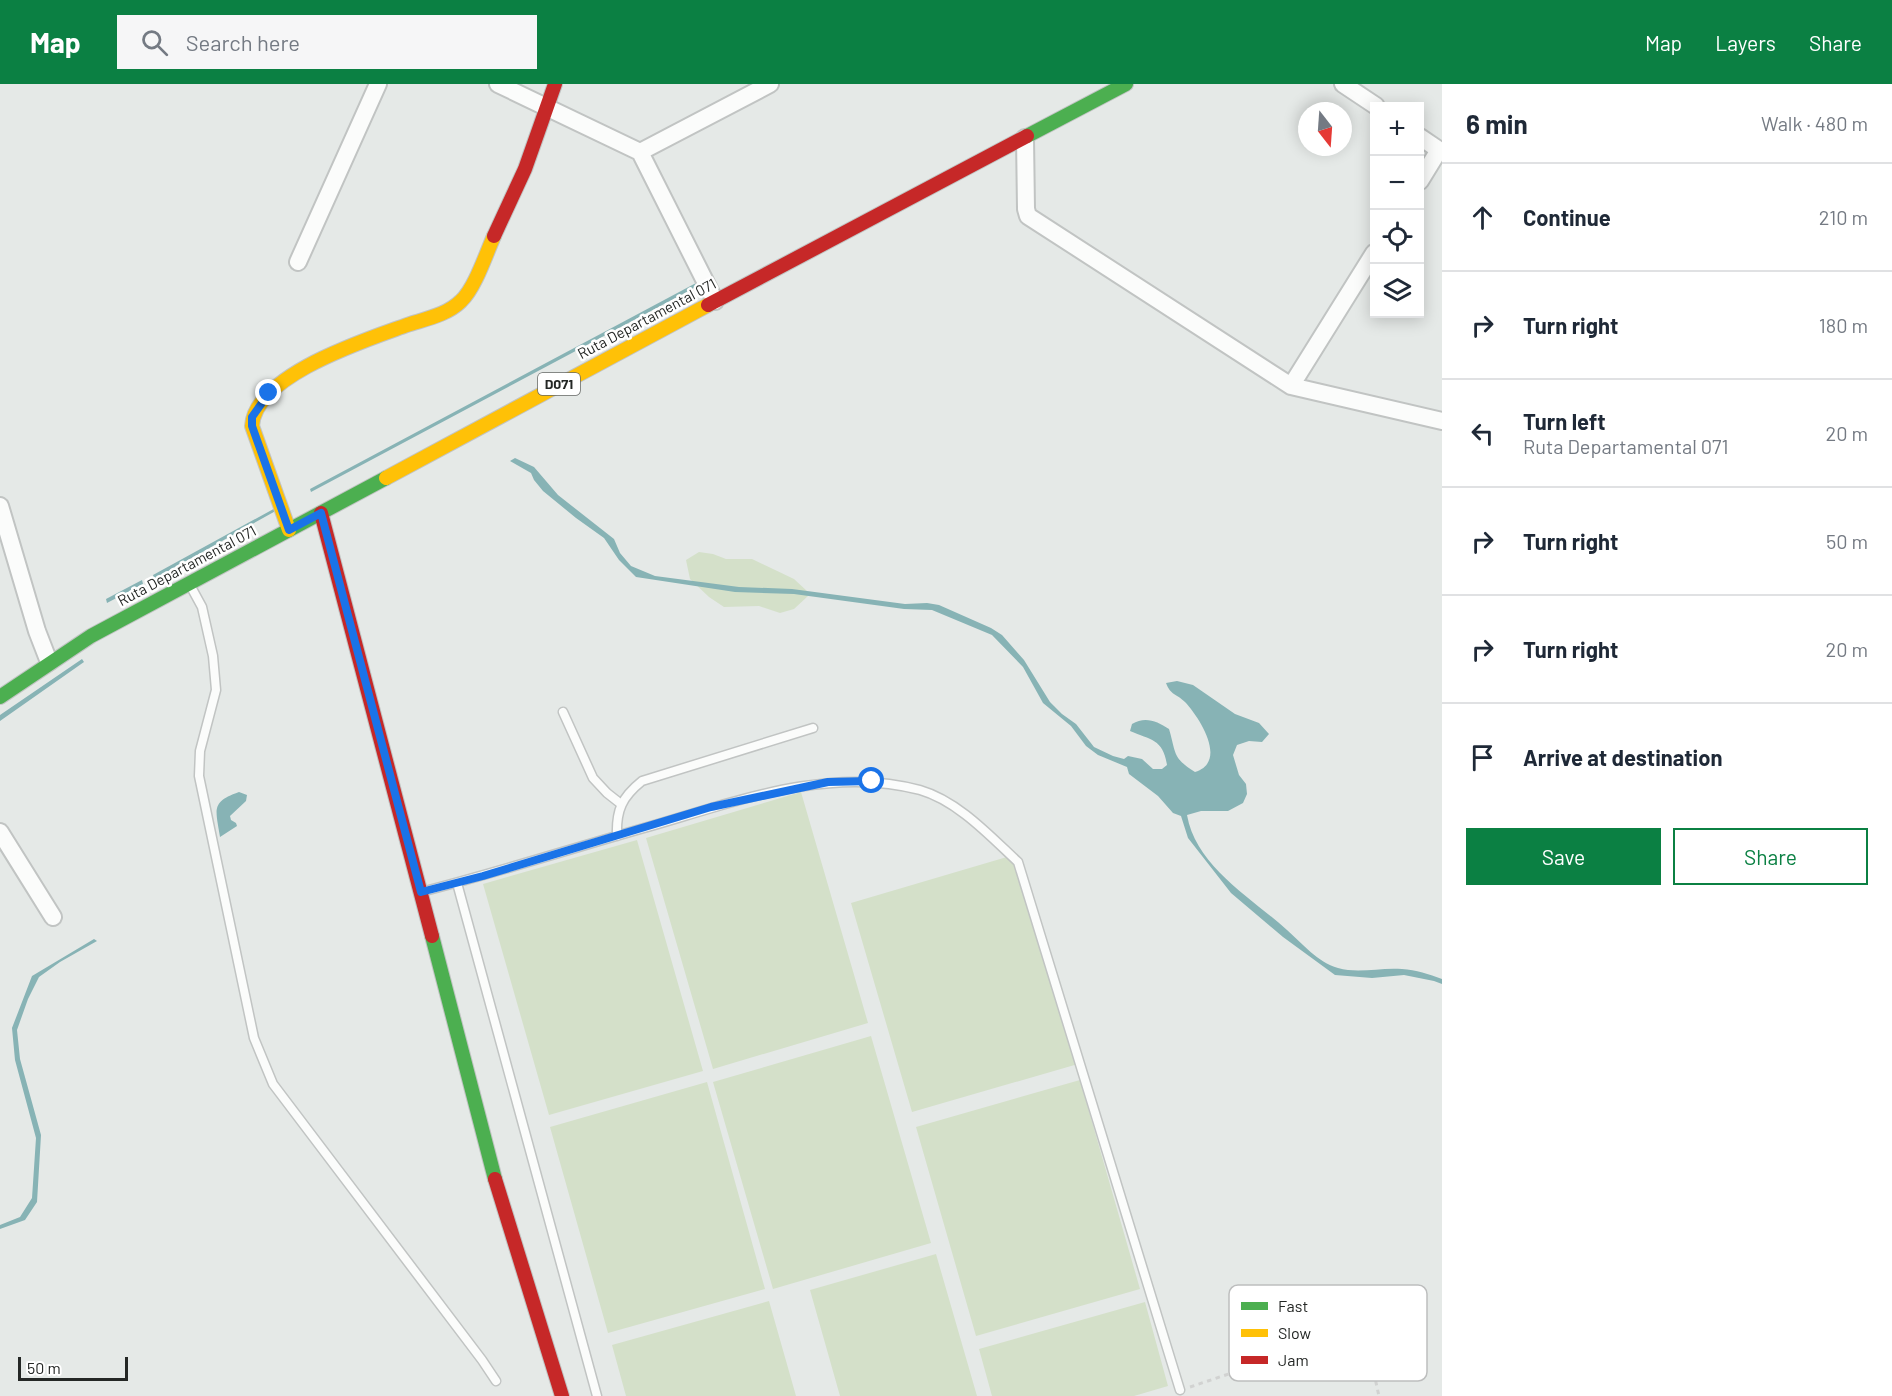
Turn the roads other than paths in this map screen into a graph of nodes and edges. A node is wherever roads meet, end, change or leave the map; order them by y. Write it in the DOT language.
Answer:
graph roads {
  1 [pos="378,84"];
  2 [pos="498,84"];
  3 [pos="555,84"];
  4 [pos="770,84"];
  5 [pos="1126,84"];
  6 [pos="1343,84"];
  7 [pos="1109,88"];
  8 [pos="1370,102"];
  9 [pos="546,106"];
  10 [pos="1025,138"];
  11 [pos="1424,140"];
  12 [pos="1440,151"];
  13 [pos="640,152"];
  14 [pos="1424,174"];
  15 [pos="1370,258"];
  16 [pos="298,262"];
  17 [pos="715,300"];
  18 [pos="1291,386"];
  19 [pos="1442,421"];
  20 [pos="0,506"];
  21 [pos="321,513"];
  22 [pos="289,530"];
  23 [pos="189,582"];
  24 [pos="50,662"];
  25 [pos="0,697"];
  26 [pos="563,712"];
  27 [pos="813,728"];
  28 [pos="621,804"];
  29 [pos="0,832"];
  30 [pos="617,836"];
  31 [pos="457,883"];
  32 [pos="421,892"];
  33 [pos="53,917"];
  34 [pos="496,1381"];
  35 [pos="1180,1390"];
  36 [pos="562,1396"];
  37 [pos="597,1396"];
  1 -- 16 [label="street"];
  2 -- 9 [label="street"];
  3 -- 9 [label="street"];
  4 -- 13 [label="street"];
  5 -- 7 [label="street, Ruta Departamental 071 / D071"];
  6 -- 8 [label="street"];
  7 -- 10 [label="street, Ruta Departamental 071 / D071"];
  9 -- 13 [label="street"];
  9 -- 22 [label="street"];
  10 -- 17 [label="street, Ruta Departamental 071 / D071"];
  10 -- 18 [label="street"];
  11 -- 12 [label="street"];
  12 -- 14 [label="street"];
  13 -- 17 [label="street"];
  15 -- 18 [label="street"];
  17 -- 21 [label="street, Ruta Departamental 071 / D071"];
  18 -- 19 [label="street"];
  20 -- 24 [label="street"];
  21 -- 22 [label="street, Ruta Departamental 071 / D071"];
  21 -- 32 [label="street"];
  22 -- 23 [label="street, Ruta Departamental 071 / D071"];
  23 -- 24 [label="street, Ruta Departamental 071 / D071"];
  23 -- 34 [label="lane"];
  24 -- 25 [label="street, Ruta Departamental 071 / D071"];
  26 -- 28 [label="lane"];
  27 -- 28 [label="lane"];
  28 -- 30 [label="lane"];
  29 -- 33 [label="street"];
  30 -- 31 [label="lane"];
  30 -- 35 [label="lane"];
  31 -- 32 [label="lane"];
  31 -- 37 [label="lane"];
  32 -- 36 [label="street"];
}
